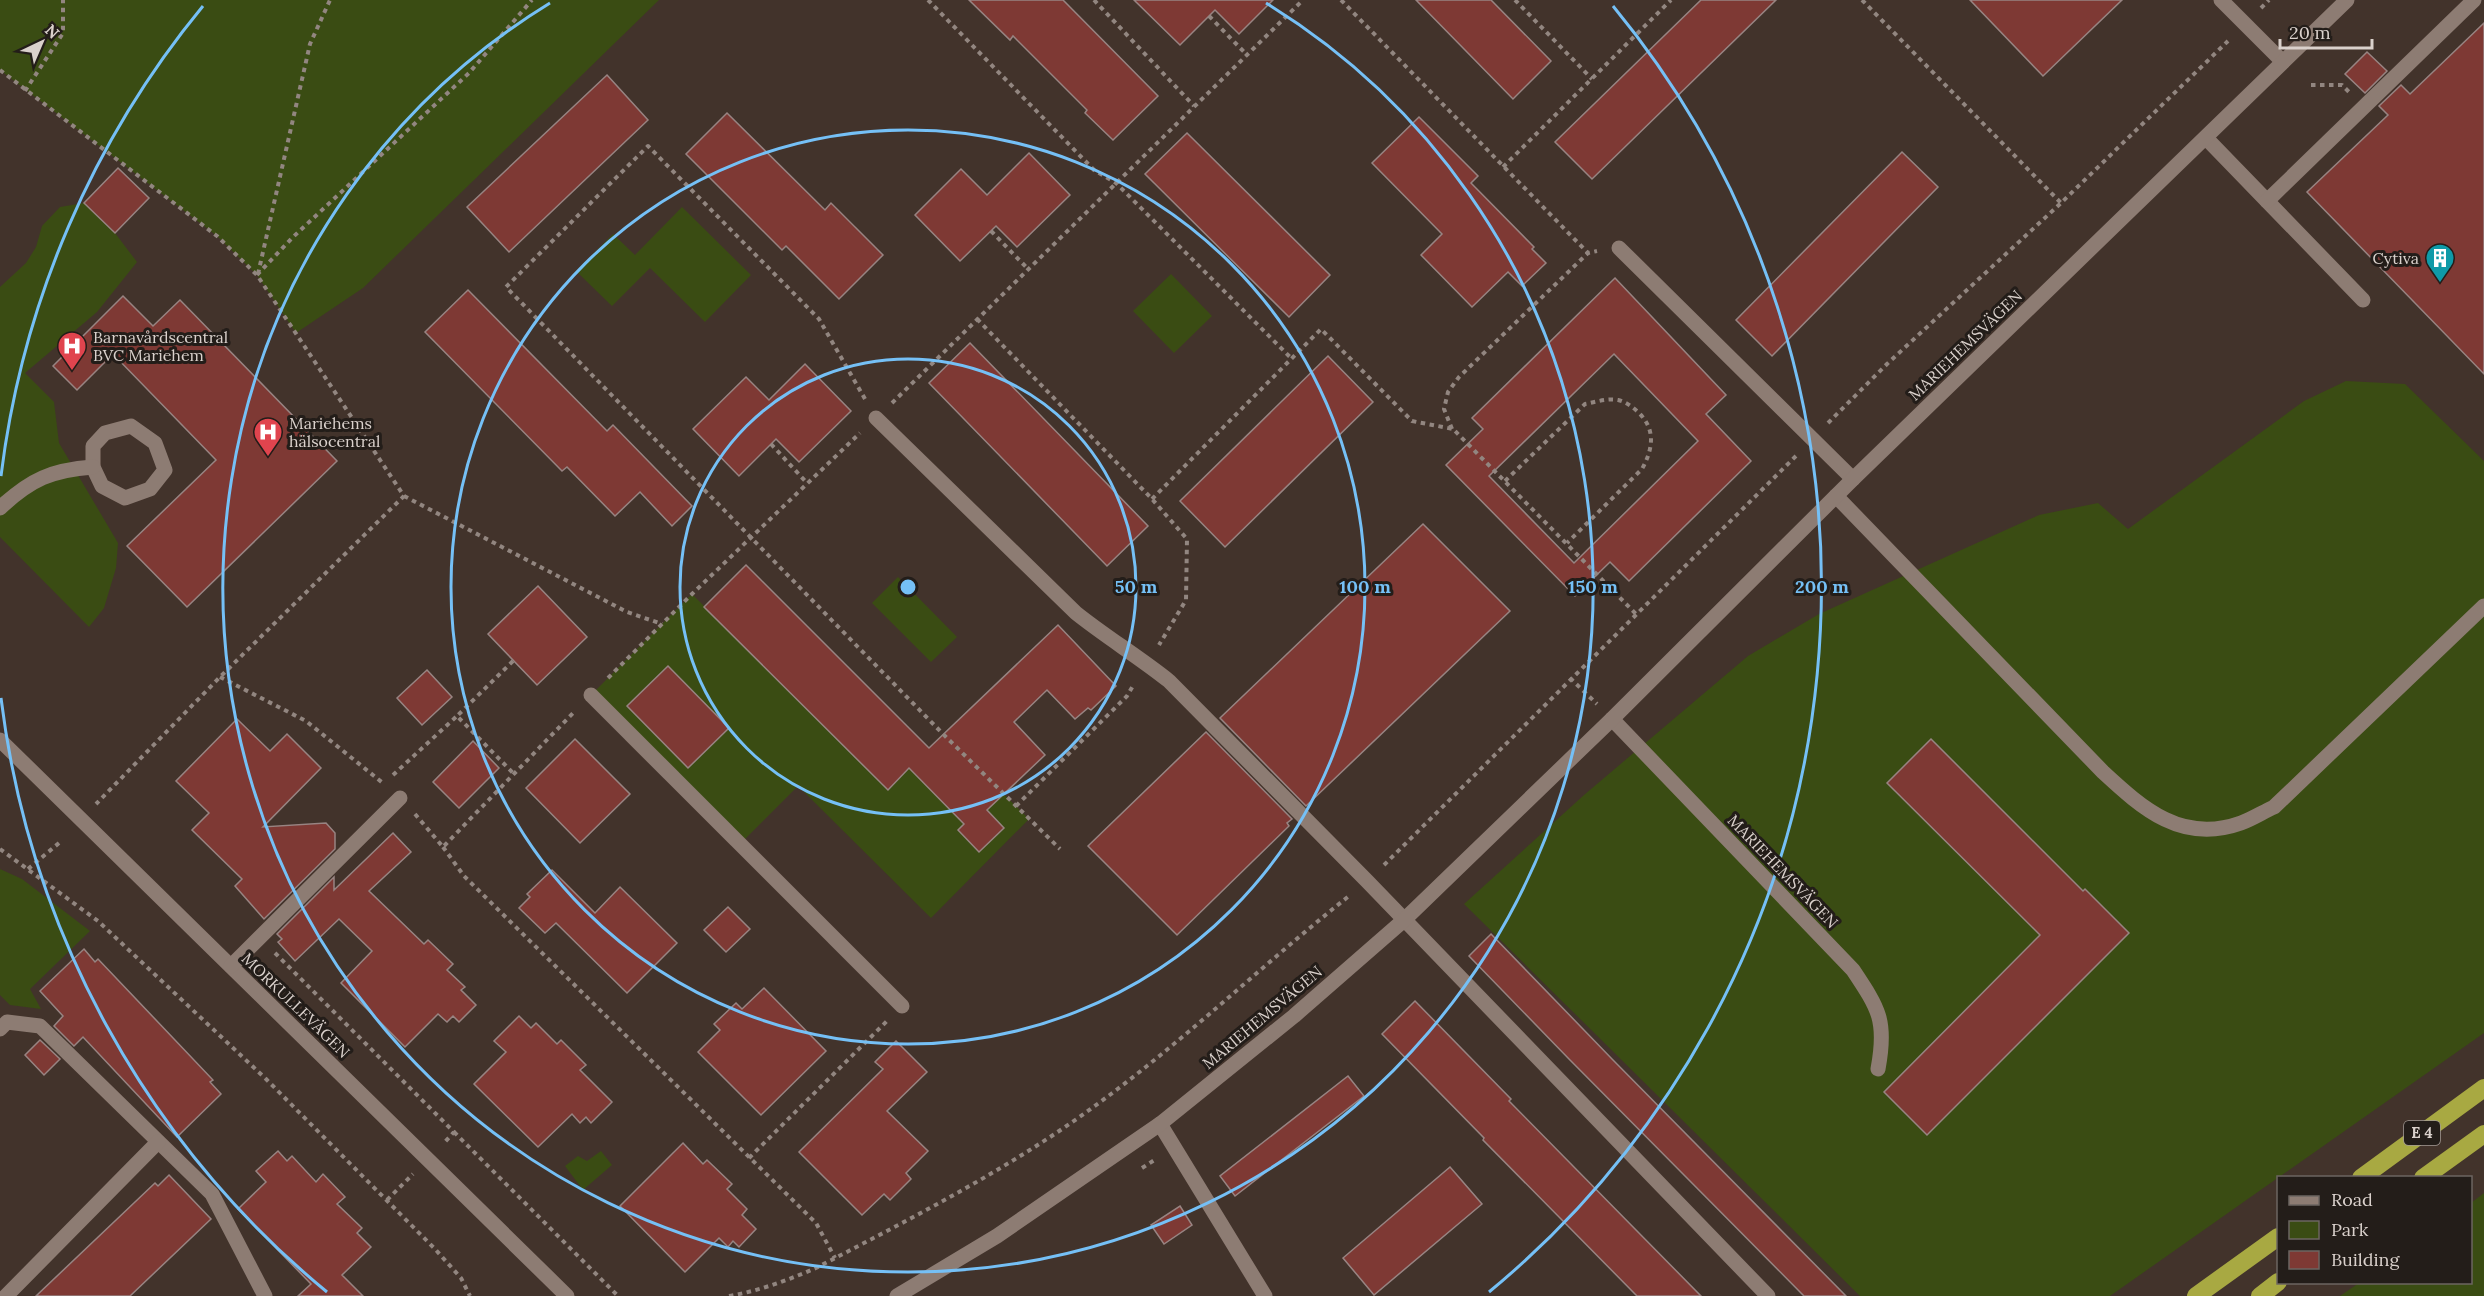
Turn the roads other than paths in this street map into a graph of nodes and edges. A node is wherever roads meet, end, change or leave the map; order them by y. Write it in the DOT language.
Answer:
graph roads {
  1 [pos="2221,0"];
  2 [pos="2347,0"];
  3 [pos="2474,0"];
  4 [pos="2283,62"];
  5 [pos="2206,138"];
  6 [pos="2268,201"];
  7 [pos="1619,248"];
  8 [pos="2363,300"];
  9 [pos="876,418"];
  10 [pos="93,467"];
  11 [pos="1853,479"];
  12 [pos="1836,496"];
  13 [pos="0,508"];
  14 [pos="2484,606"];
  15 [pos="591,695"];
  16 [pos="1612,719"];
  17 [pos="0,740"];
  18 [pos="400,798"];
  19 [pos="1404,920"];
  20 [pos="231,966"];
  21 [pos="903,1006"];
  22 [pos="0,1029"];
  23 [pos="1878,1069"];
  24 [pos="2484,1088"];
  25 [pos="1160,1124"];
  26 [pos="2484,1134"];
  27 [pos="158,1142"];
  28 [pos="2364,1176"];
  29 [pos="2426,1176"];
  30 [pos="2277,1238"];
  31 [pos="2277,1283"];
  32 [pos="6,1296"];
  33 [pos="265,1296"];
  34 [pos="567,1296"];
  35 [pos="897,1296"];
  36 [pos="1265,1296"];
  37 [pos="1768,1296"];
  38 [pos="2196,1296"];
  39 [pos="2260,1296"];
  1 -- 4 [label="street"];
  2 -- 4 [label="street, MARIEHEMSVÄGEN"];
  3 -- 6 [label="street"];
  4 -- 5 [label="street, MARIEHEMSVÄGEN"];
  5 -- 6 [label="street"];
  5 -- 11 [label="street, MARIEHEMSVÄGEN"];
  6 -- 8 [label="street"];
  7 -- 11 [label="street"];
  9 -- 19 [label="street"];
  10 -- 10 [label="street"];
  10 -- 13 [label="street"];
  11 -- 12 [label="street, MARIEHEMSVÄGEN"];
  12 -- 14 [label="street"];
  12 -- 16 [label="street, MARIEHEMSVÄGEN"];
  15 -- 21 [label="street"];
  16 -- 19 [label="street, MARIEHEMSVÄGEN"];
  16 -- 23 [label="street, MARIEHEMSVÄGEN"];
  17 -- 20 [label="street, MORKULLEVÄGEN"];
  18 -- 20 [label="street"];
  19 -- 25 [label="street, MARIEHEMSVÄGEN"];
  19 -- 37 [label="street"];
  20 -- 34 [label="street, MORKULLEVÄGEN"];
  22 -- 27 [label="street"];
  24 -- 28 [label="highway, E 4"];
  25 -- 35 [label="street, MARIEHEMSVÄGEN"];
  25 -- 36 [label="street"];
  26 -- 29 [label="highway, E 4"];
  27 -- 32 [label="street"];
  27 -- 33 [label="street"];
  30 -- 38 [label="highway"];
  31 -- 39 [label="highway"];
}
